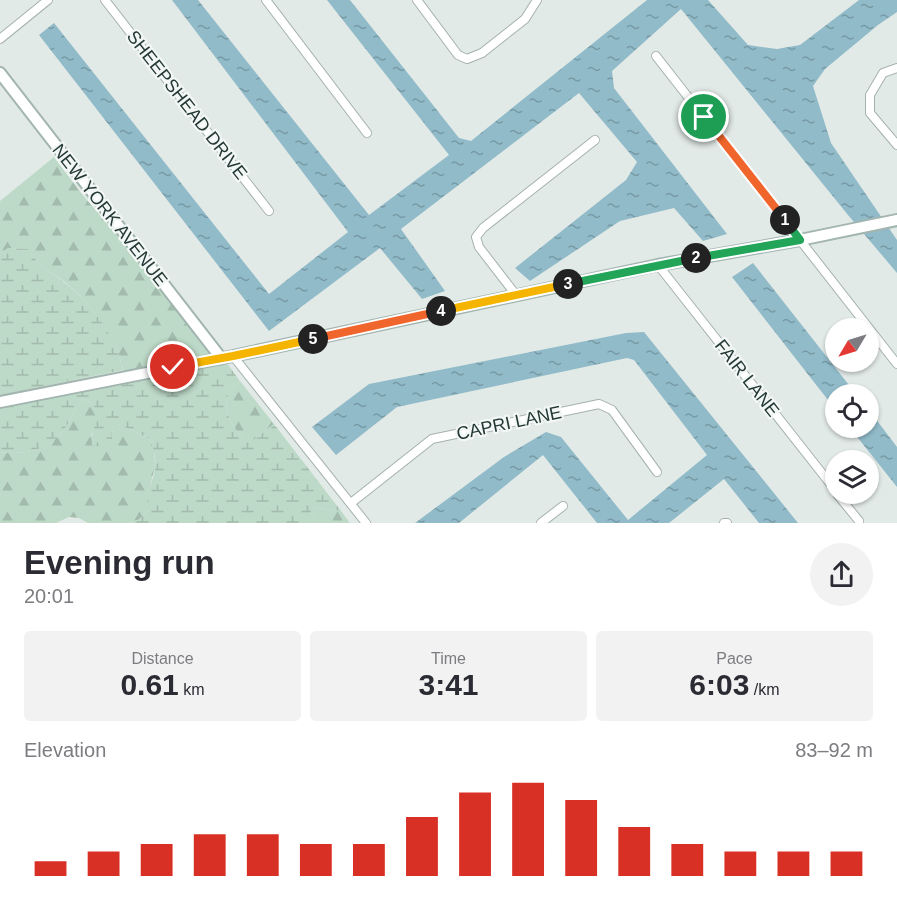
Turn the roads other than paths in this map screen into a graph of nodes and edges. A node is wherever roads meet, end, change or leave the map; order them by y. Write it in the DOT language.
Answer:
graph roads {
  1 [pos="48,0"];
  2 [pos="105,0"];
  3 [pos="277,0"];
  4 [pos="417,0"];
  5 [pos="537,0"];
  6 [pos="268,3"];
  7 [pos="0,39"];
  8 [pos="656,56"];
  9 [pos="897,68"];
  10 [pos="0,73"];
  11 [pos="368,133"];
  12 [pos="595,140"];
  13 [pos="897,145"];
  14 [pos="269,211"];
  15 [pos="892,221"];
  16 [pos="800,240"];
  17 [pos="658,265"];
  18 [pos="516,295"];
  19 [pos="233,356"];
  20 [pos="221,358"];
  21 [pos="897,364"];
  22 [pos="0,402"];
  23 [pos="657,472"];
  24 [pos="825,478"];
  25 [pos="351,503"];
  26 [pos="846,504"];
  27 [pos="562,506"];
  28 [pos="859,521"];
  29 [pos="366,523"];
  30 [pos="541,523"];
  1 -- 7 [label="street"];
  2 -- 14 [label="street, SHEEPSHEAD DRIVE"];
  3 -- 6 [label="street"];
  4 -- 5 [label="street"];
  6 -- 11 [label="street"];
  8 -- 16 [label="street"];
  9 -- 13 [label="street"];
  10 -- 20 [label="street, NEW YORK AVENUE"];
  12 -- 18 [label="street"];
  15 -- 16 [label="street"];
  16 -- 17 [label="street"];
  16 -- 21 [label="street"];
  17 -- 18 [label="street"];
  17 -- 24 [label="street, FAIR LANE"];
  18 -- 19 [label="street"];
  19 -- 20 [label="street"];
  19 -- 25 [label="street"];
  20 -- 22 [label="street"];
  23 -- 25 [label="street, CAPRI LANE"];
  25 -- 29 [label="street"];
  26 -- 28 [label="street, FAIR LANE"];
  27 -- 30 [label="street"];
}
